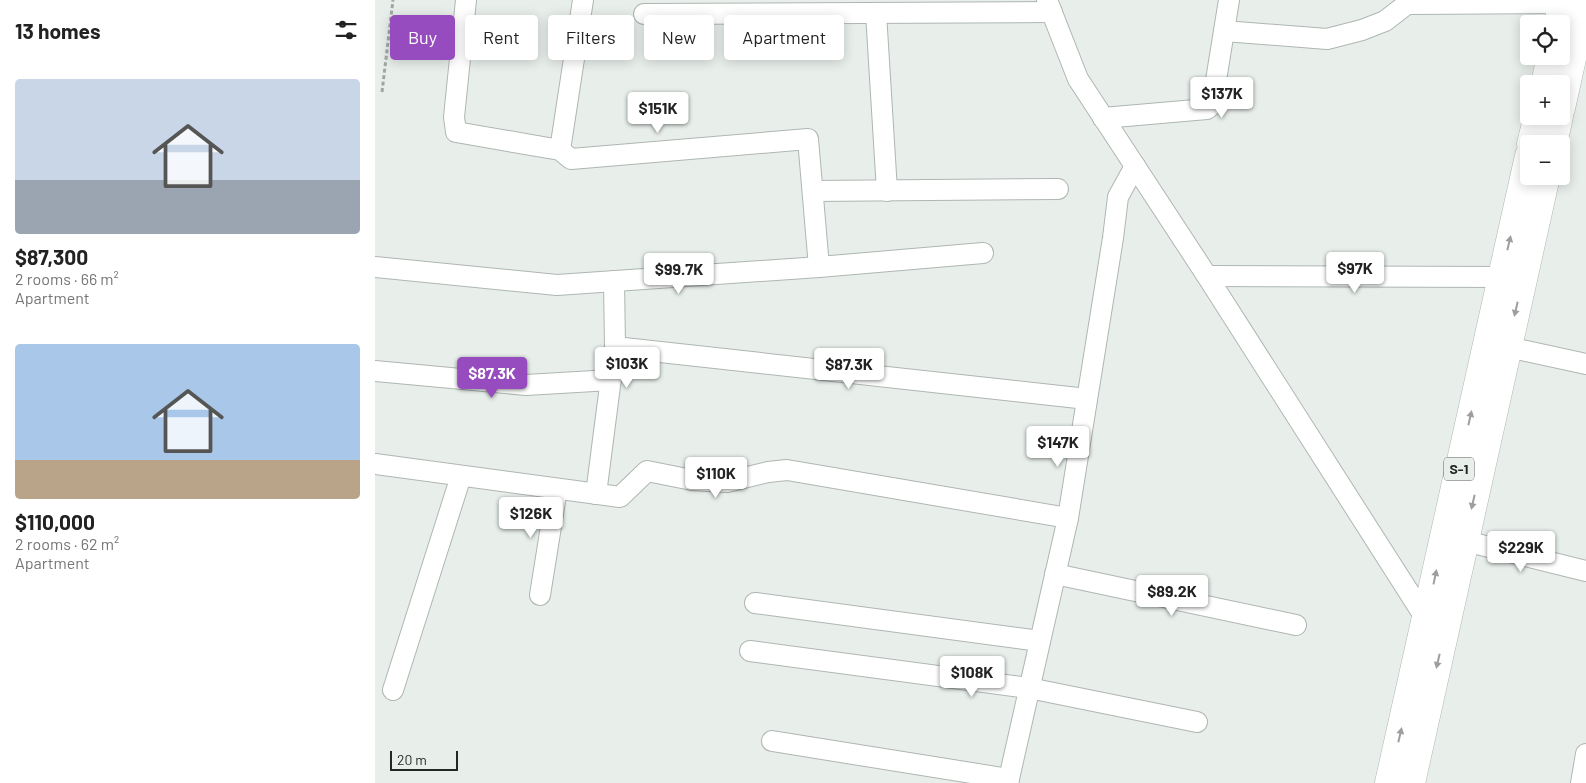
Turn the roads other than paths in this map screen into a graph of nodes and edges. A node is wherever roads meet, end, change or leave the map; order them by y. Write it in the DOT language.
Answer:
graph roads {
  1 [pos="466,0"];
  2 [pos="583,0"];
  3 [pos="1229,0"];
  4 [pos="1049,6"];
  5 [pos="1571,7"];
  6 [pos="876,13"];
  7 [pos="644,14"];
  8 [pos="1224,31"];
  9 [pos="1564,75"];
  10 [pos="1103,118"];
  11 [pos="560,150"];
  12 [pos="1135,166"];
  13 [pos="1523,185"];
  14 [pos="1544,185"];
  15 [pos="1058,189"];
  16 [pos="813,191"];
  17 [pos="887,191"];
  18 [pos="983,253"];
  19 [pos="375,267"];
  20 [pos="819,268"];
  21 [pos="1207,276"];
  22 [pos="1502,277"];
  23 [pos="614,281"];
  24 [pos="1508,347"];
  25 [pos="615,348"];
  26 [pos="1586,364"];
  27 [pos="375,371"];
  28 [pos="611,380"];
  29 [pos="1087,398"];
  30 [pos="375,464"];
  31 [pos="461,476"];
  32 [pos="557,489"];
  33 [pos="596,494"];
  34 [pos="1068,518"];
  35 [pos="1465,541"];
  36 [pos="1586,571"];
  37 [pos="1055,574"];
  38 [pos="540,595"];
  39 [pos="755,603"];
  40 [pos="1426,619"];
  41 [pos="1296,625"];
  42 [pos="1040,642"];
  43 [pos="750,651"];
  44 [pos="1029,688"];
  45 [pos="393,690"];
  46 [pos="1197,722"];
  47 [pos="772,741"];
  48 [pos="1586,754"];
  49 [pos="1008,781"];
  50 [pos="1389,783"];
  51 [pos="1411,783"];
  52 [pos="1581,783"];
  1 -- 11 [label="street"];
  2 -- 11 [label="street"];
  3 -- 8 [label="street"];
  4 -- 6 [label="street"];
  4 -- 10 [label="street"];
  5 -- 8 [label="street"];
  5 -- 9 [label="main road"];
  6 -- 7 [label="street"];
  6 -- 17 [label="street"];
  8 -- 10 [label="street"];
  10 -- 12 [label="street"];
  11 -- 16 [label="street"];
  12 -- 21 [label="street"];
  12 -- 29 [label="street"];
  22 -- 13 [label="main road, S-1, one-way"];
  14 -- 24 [label="main road, S-1, one-way"];
  15 -- 17 [label="street"];
  16 -- 17 [label="street"];
  16 -- 20 [label="street"];
  18 -- 20 [label="street"];
  19 -- 23 [label="street"];
  20 -- 23 [label="street"];
  21 -- 22 [label="street"];
  21 -- 40 [label="street"];
  40 -- 22 [label="main road, S-1, one-way"];
  23 -- 25 [label="street"];
  24 -- 26 [label="street"];
  24 -- 35 [label="main road, S-1, one-way"];
  25 -- 28 [label="street"];
  25 -- 29 [label="street"];
  27 -- 28 [label="street"];
  28 -- 33 [label="street"];
  29 -- 34 [label="street"];
  30 -- 31 [label="street"];
  31 -- 32 [label="street"];
  31 -- 45 [label="street"];
  32 -- 33 [label="street"];
  32 -- 38 [label="street"];
  33 -- 34 [label="street"];
  34 -- 37 [label="street"];
  35 -- 36 [label="street"];
  35 -- 51 [label="main road, S-1, one-way"];
  37 -- 41 [label="street"];
  37 -- 42 [label="street"];
  39 -- 42 [label="street"];
  50 -- 40 [label="main road, S-1, one-way"];
  42 -- 44 [label="street"];
  43 -- 44 [label="street"];
  44 -- 46 [label="street"];
  44 -- 49 [label="street"];
  47 -- 49 [label="street"];
  48 -- 52 [label="street"];
}
